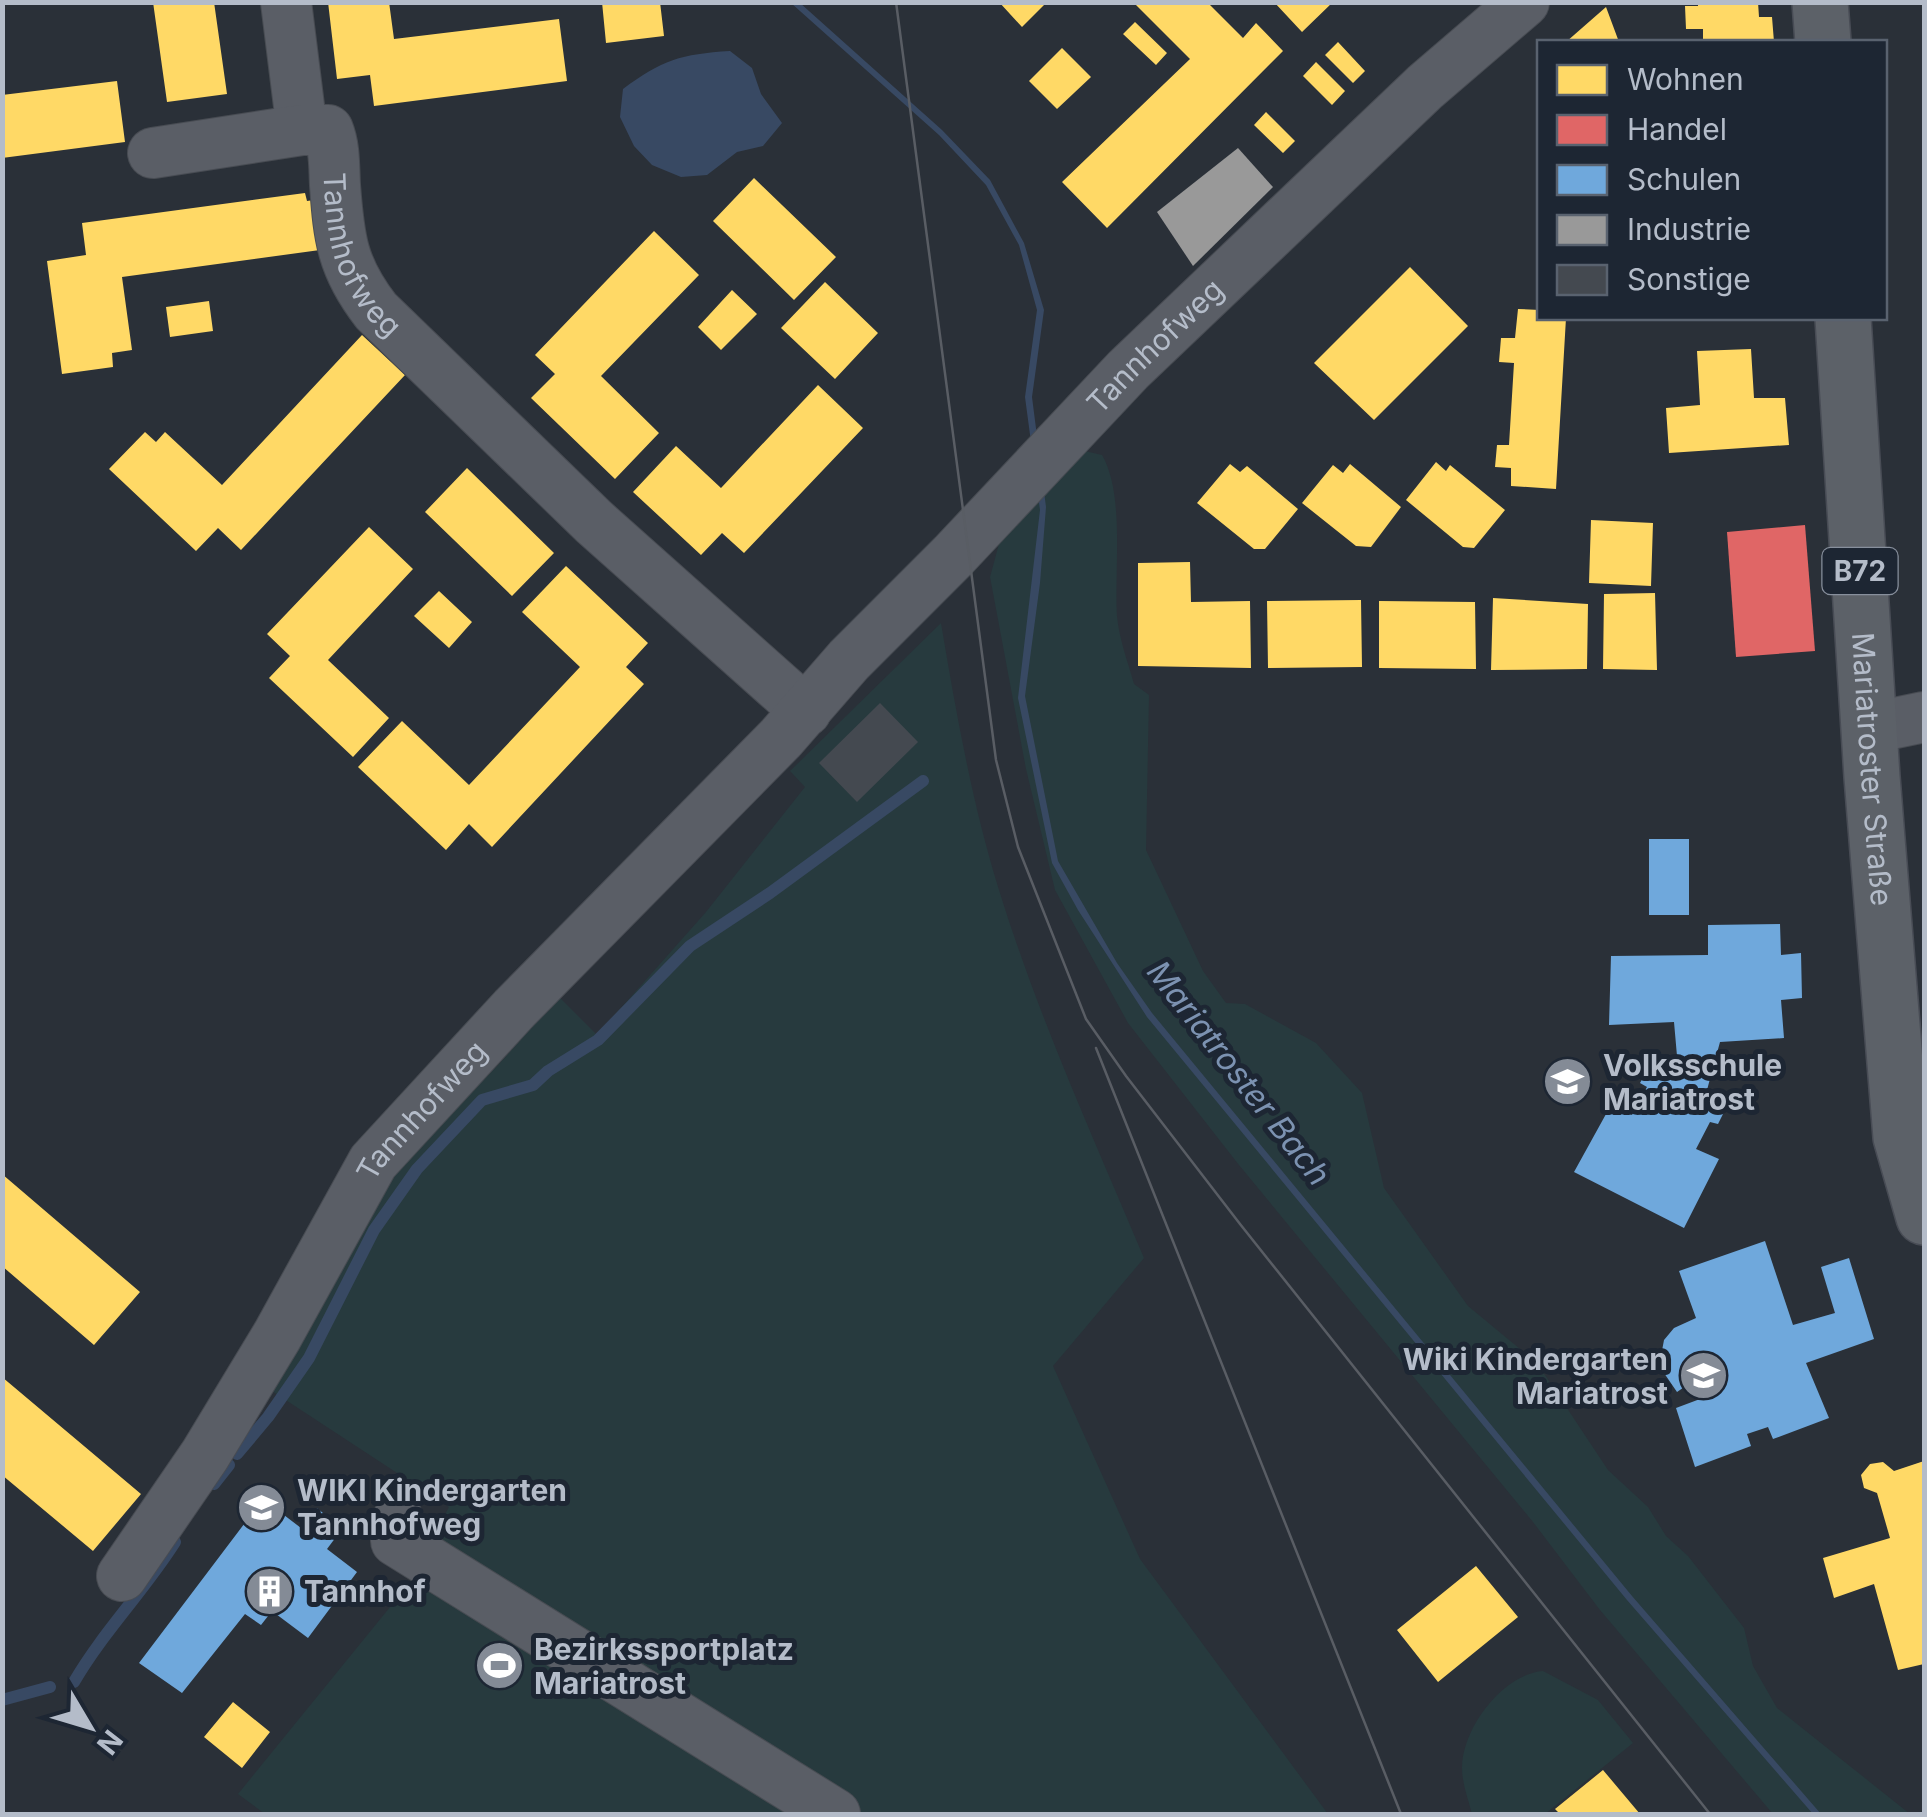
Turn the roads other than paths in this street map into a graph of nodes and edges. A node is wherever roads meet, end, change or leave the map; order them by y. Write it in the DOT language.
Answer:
graph roads {
  1 [pos="286,2"];
  2 [pos="1524,2"];
  3 [pos="1820,2"];
  4 [pos="1823,40"];
  5 [pos="318,141"];
  6 [pos="153,153"];
  7 [pos="1843,320"];
  8 [pos="806,711"];
  9 [pos="1924,717"];
  10 [pos="1871,728"];
  11 [pos="1924,1217"];
  12 [pos="398,1519"];
  13 [pos="122,1576"];
  14 [pos="835,1814"];
  1 -- 5 [label="street, Tannhofweg"];
  2 -- 8 [label="street, Tannhofweg"];
  3 -- 4 [label="main road"];
  5 -- 6 [label="street"];
  5 -- 8 [label="street, Tannhofweg"];
  7 -- 10 [label="main road, Mariatroster Straße / B72"];
  8 -- 13 [label="street, Tannhofweg"];
  9 -- 10 [label="street"];
  10 -- 11 [label="main road, Mariatroster Straße / B72"];
  12 -- 14 [label="street"];
}
